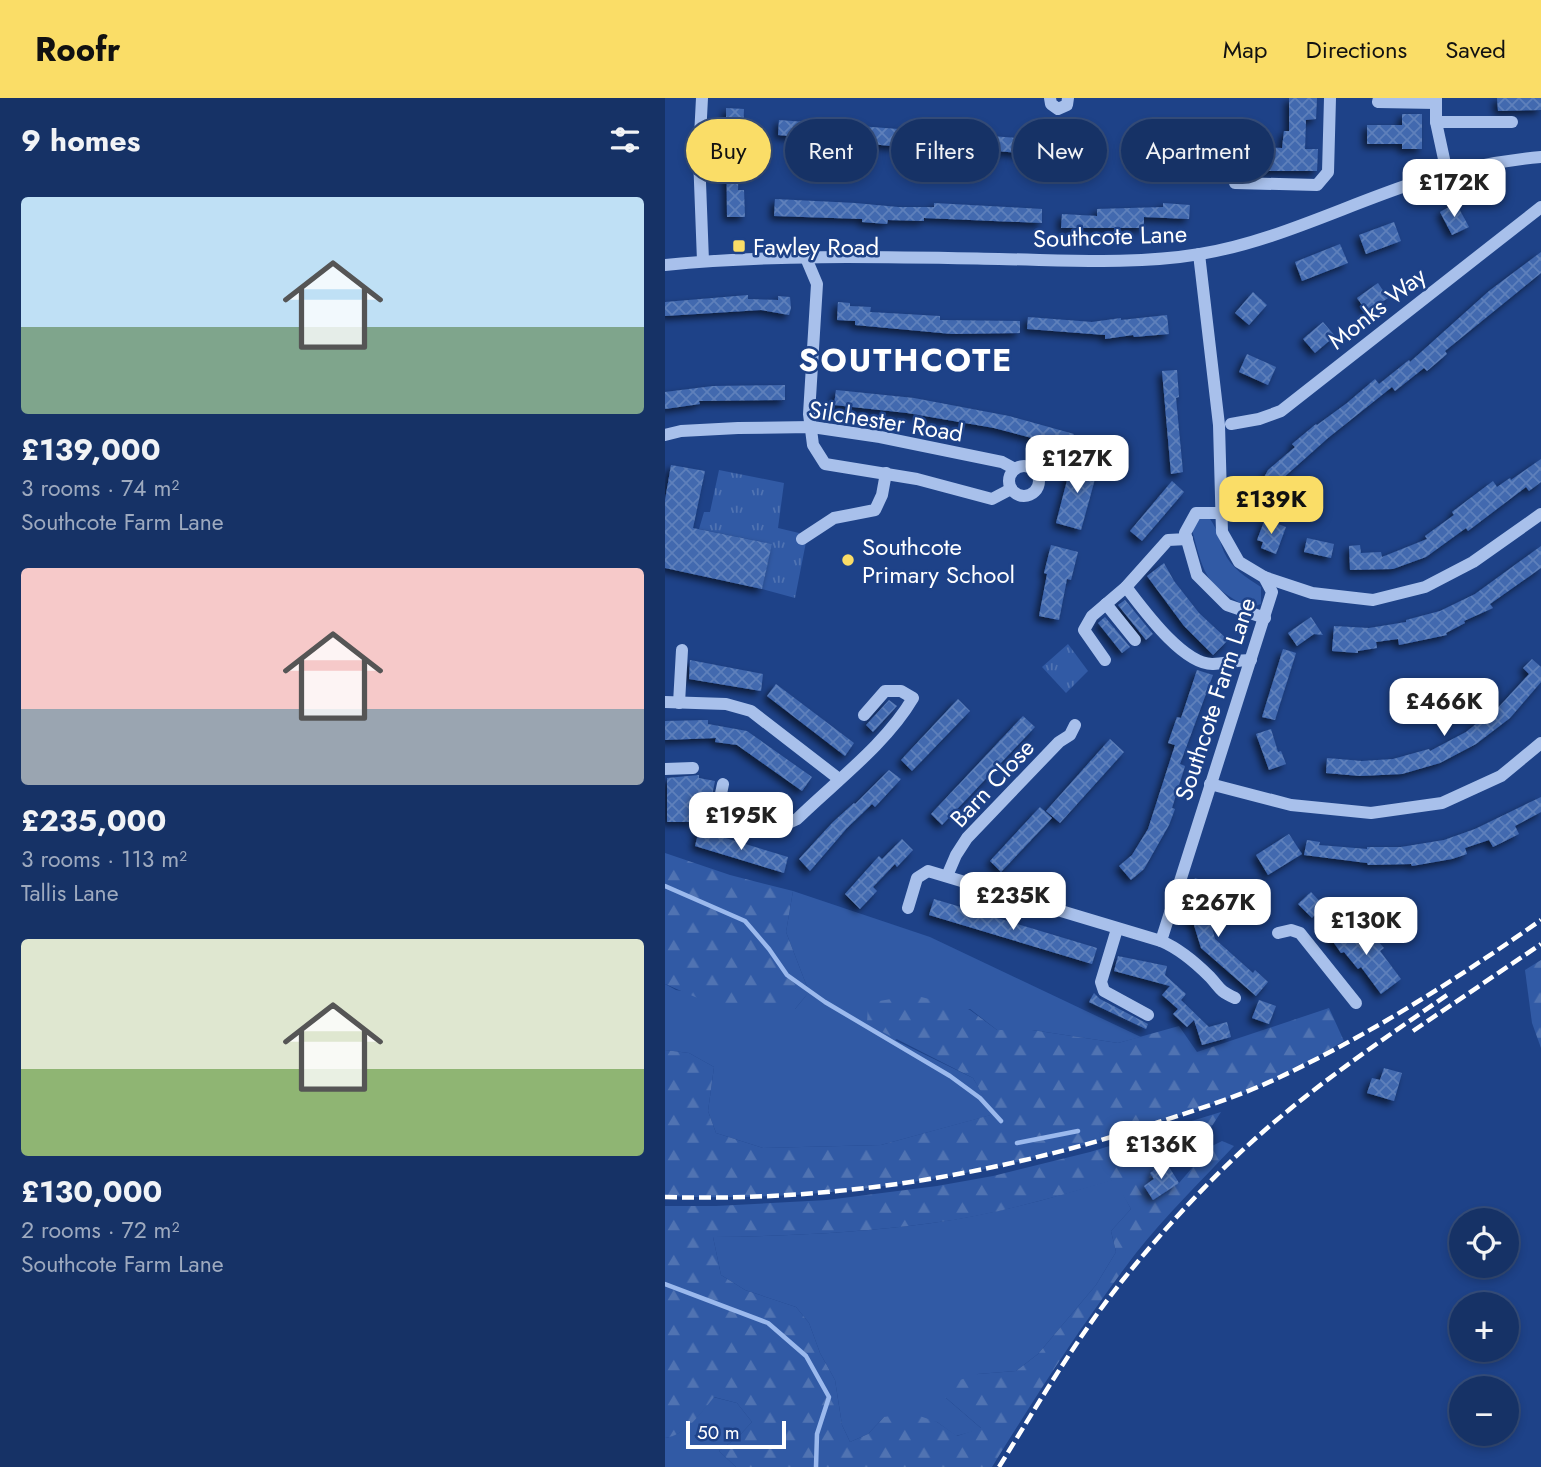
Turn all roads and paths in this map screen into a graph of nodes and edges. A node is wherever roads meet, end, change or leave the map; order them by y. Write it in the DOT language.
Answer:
graph roads {
  1 [pos="702,98"];
  2 [pos="1049,98"];
  3 [pos="1068,98"];
  4 [pos="1330,98"];
  5 [pos="1379,98"];
  6 [pos="1436,100"];
  7 [pos="1436,122"];
  8 [pos="1512,122"];
  9 [pos="1541,157"];
  10 [pos="1447,173"];
  11 [pos="1235,183"];
  12 [pos="1541,207"];
  13 [pos="1199,254"];
  14 [pos="806,258"];
  15 [pos="703,261"];
  16 [pos="665,265"];
  17 [pos="1231,424"];
  18 [pos="812,427"];
  19 [pos="665,435"];
  20 [pos="1015,469"];
  21 [pos="885,473"];
  22 [pos="1011,489"];
  23 [pos="1220,513"];
  24 [pos="1541,514"];
  25 [pos="803,539"];
  26 [pos="1187,539"];
  27 [pos="1264,577"];
  28 [pos="1126,587"];
  29 [pos="1106,604"];
  30 [pos="1265,618"];
  31 [pos="1135,640"];
  32 [pos="682,650"];
  33 [pos="1105,660"];
  34 [pos="1251,660"];
  35 [pos="665,702"];
  36 [pos="679,703"];
  37 [pos="864,715"];
  38 [pos="1075,725"];
  39 [pos="1541,743"];
  40 [pos="693,768"];
  41 [pos="665,769"];
  42 [pos="839,779"];
  43 [pos="723,784"];
  44 [pos="1210,784"];
  45 [pos="947,876"];
  46 [pos="908,908"];
  47 [pos="1117,929"];
  48 [pos="1278,933"];
  49 [pos="1161,940"];
  50 [pos="1234,998"];
  51 [pos="1356,1003"];
  52 [pos="1148,1014"];
  1 -- 15 [label="street"];
  2 -- 3 [label="street"];
  4 -- 11 [label="street"];
  5 -- 6 [label="street"];
  6 -- 7 [label="street"];
  7 -- 8 [label="street"];
  7 -- 10 [label="street"];
  9 -- 10 [label="street, Southcote Lane"];
  10 -- 13 [label="street, Southcote Lane"];
  12 -- 17 [label="street, Monks Way"];
  13 -- 14 [label="street, Southcote Lane"];
  13 -- 23 [label="street, Southcote Farm Lane"];
  14 -- 15 [label="street, Southcote Lane"];
  14 -- 18 [label="street"];
  15 -- 16 [label="street, Southcote Lane"];
  18 -- 19 [label="street, Silchester Road"];
  18 -- 20 [label="street, Silchester Road"];
  18 -- 21 [label="street"];
  20 -- 22 [label="street"];
  20 -- 22 [label="street, Silchester Road"];
  21 -- 22 [label="street"];
  21 -- 25 [label="street"];
  23 -- 26 [label="street"];
  23 -- 27 [label="street, Southcote Farm Lane"];
  24 -- 27 [label="street"];
  26 -- 28 [label="street"];
  26 -- 30 [label="street"];
  27 -- 30 [label="street, Southcote Farm Lane"];
  28 -- 29 [label="street"];
  28 -- 34 [label="street"];
  29 -- 31 [label="street"];
  29 -- 33 [label="street"];
  30 -- 34 [label="street, Southcote Farm Lane"];
  32 -- 36 [label="street"];
  34 -- 44 [label="street, Southcote Farm Lane"];
  35 -- 36 [label="street"];
  36 -- 42 [label="street"];
  37 -- 42 [label="street"];
  38 -- 45 [label="street, Barn Close"];
  39 -- 44 [label="street"];
  40 -- 41 [label="street"];
  42 -- 43 [label="street"];
  44 -- 49 [label="street, Southcote Farm Lane"];
  45 -- 46 [label="street"];
  45 -- 47 [label="street"];
  47 -- 49 [label="street"];
  47 -- 52 [label="street"];
  48 -- 51 [label="street"];
  49 -- 50 [label="street"];
}
